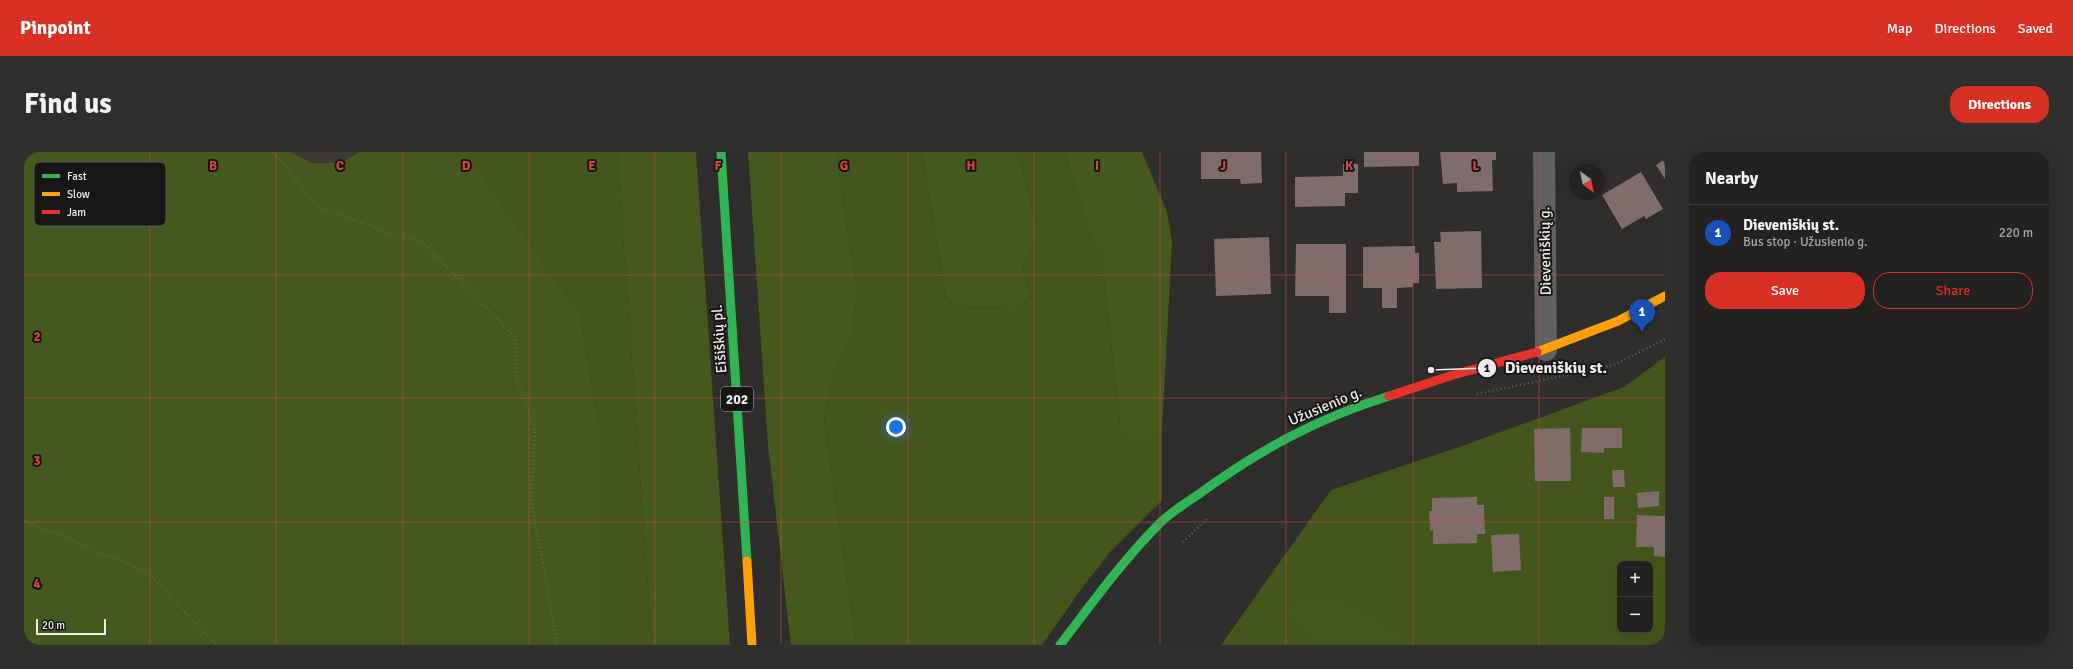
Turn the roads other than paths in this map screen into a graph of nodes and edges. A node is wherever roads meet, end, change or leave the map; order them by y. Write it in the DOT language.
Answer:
graph roads {
  1 [pos="722,152"];
  2 [pos="1544,152"];
  3 [pos="1665,296"];
  4 [pos="1546,350"];
  5 [pos="752,645"];
  6 [pos="1060,645"];
  1 -- 5 [label="street, Eišiškių pl. / 202"];
  2 -- 4 [label="street, Dieveniškių g."];
  3 -- 4 [label="street, Užusienio g."];
  4 -- 6 [label="street, Užusienio g."];
}
